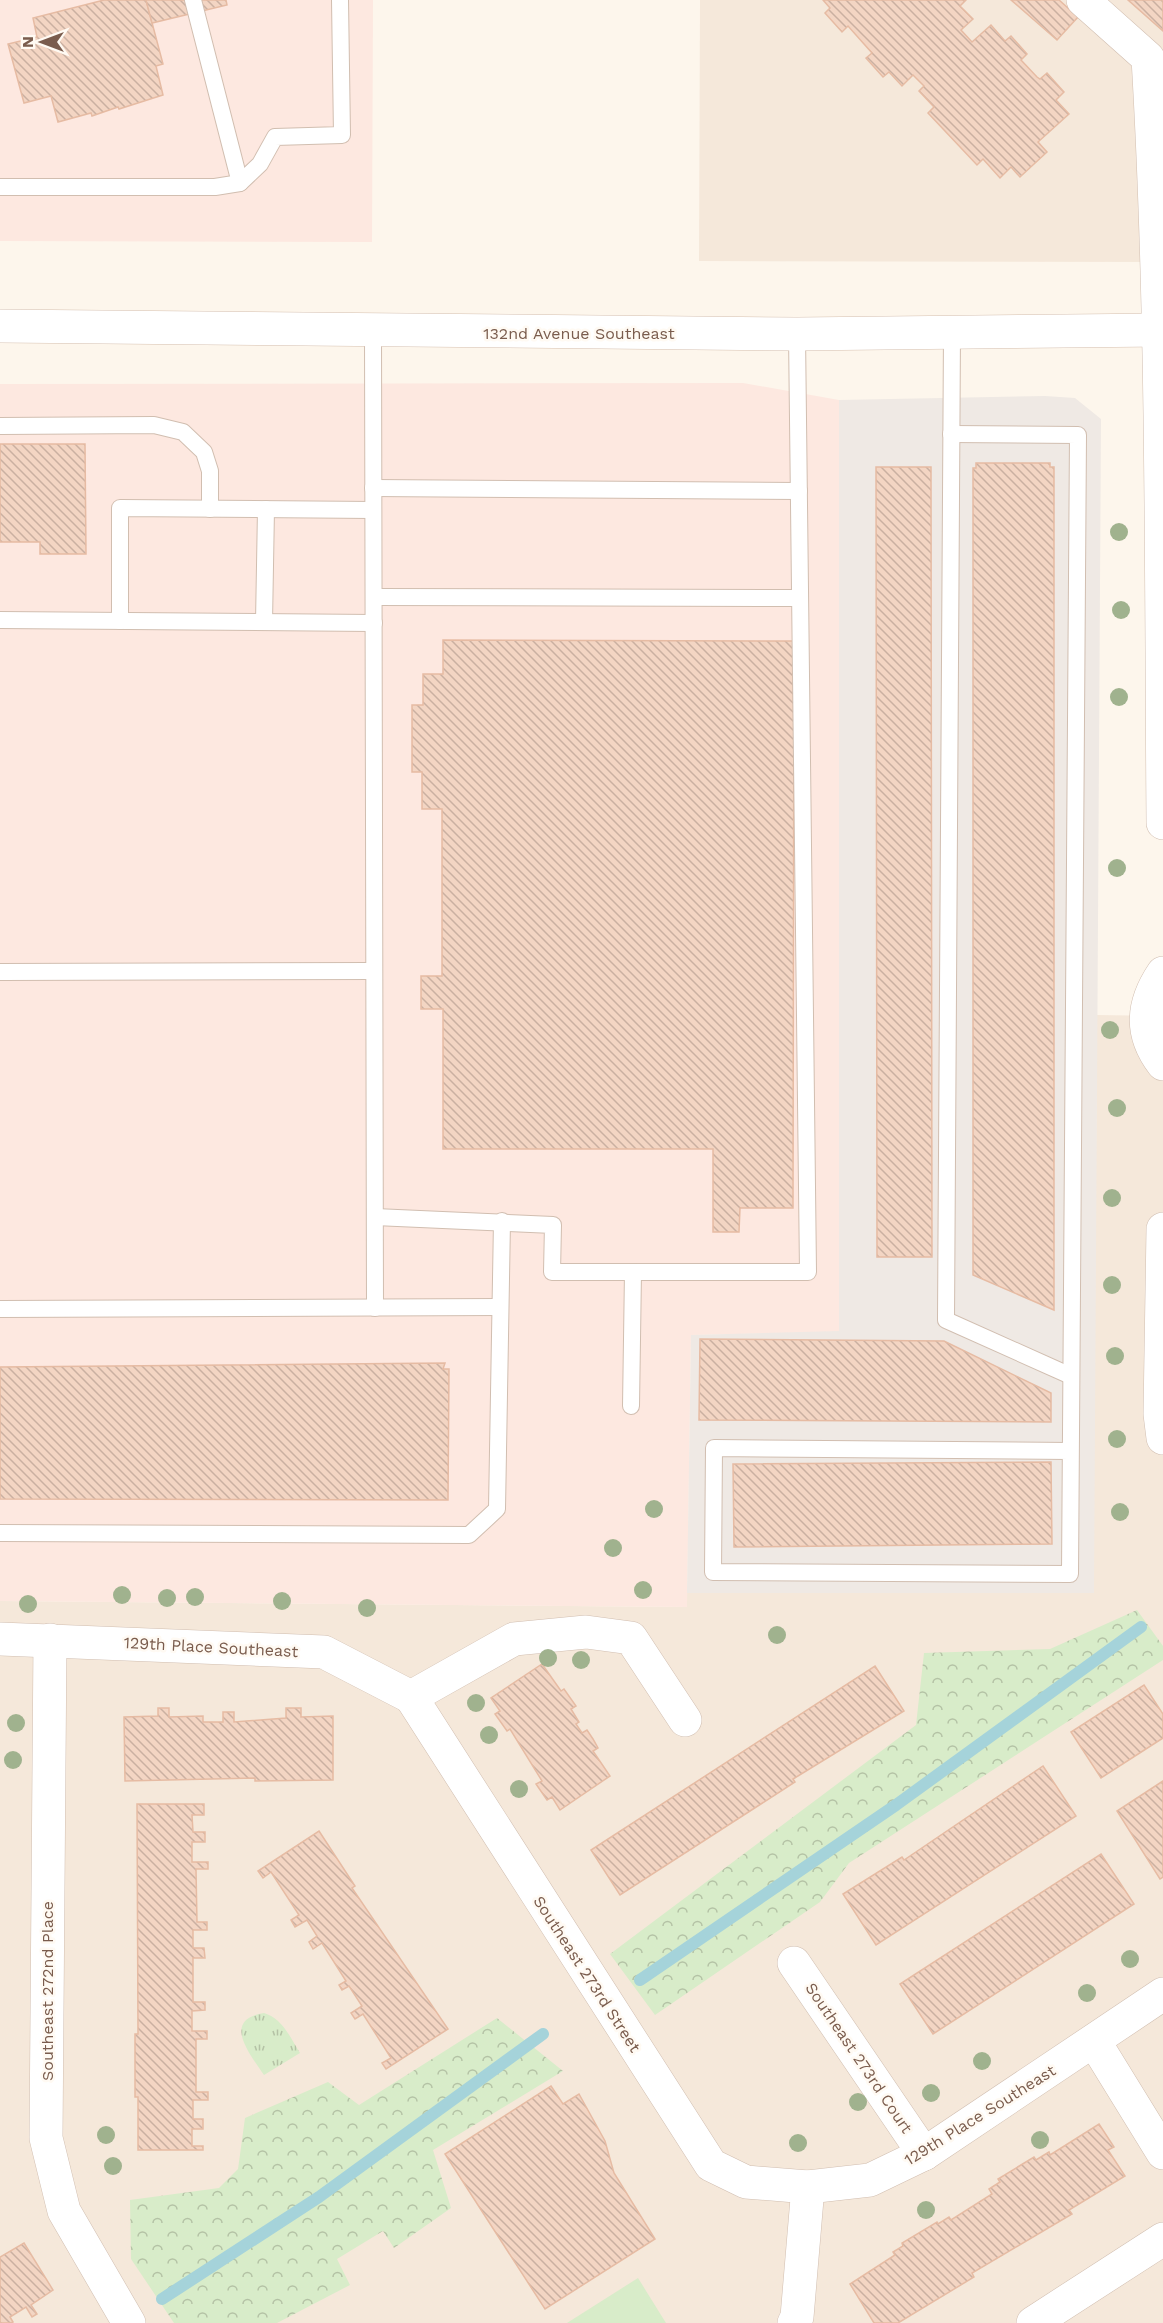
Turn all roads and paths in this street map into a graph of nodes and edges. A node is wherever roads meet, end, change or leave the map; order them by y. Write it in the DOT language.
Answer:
graph roads {
  1 [pos="193,0"];
  2 [pos="340,0"];
  3 [pos="1083,0"];
  4 [pos="1159,167"];
  5 [pos="240,183"];
  6 [pos="0,187"];
  7 [pos="0,326"];
  8 [pos="1160,330"];
  9 [pos="373,331"];
  10 [pos="952,332"];
  11 [pos="797,334"];
  12 [pos="0,426"];
  13 [pos="951,434"];
  14 [pos="373,488"];
  15 [pos="799,491"];
  16 [pos="210,509"];
  17 [pos="266,509"];
  18 [pos="373,510"];
  19 [pos="1162,589"];
  20 [pos="374,597"];
  21 [pos="800,598"];
  22 [pos="0,620"];
  23 [pos="120,621"];
  24 [pos="264,622"];
  25 [pos="374,623"];
  26 [pos="1163,823"];
  27 [pos="374,971"];
  28 [pos="0,972"];
  29 [pos="1163,973"];
  30 [pos="1163,1064"];
  31 [pos="375,1217"];
  32 [pos="502,1221"];
  33 [pos="1163,1229"];
  34 [pos="633,1272"];
  35 [pos="500,1307"];
  36 [pos="375,1308"];
  37 [pos="0,1309"];
  38 [pos="1071,1376"];
  39 [pos="631,1406"];
  40 [pos="1163,1438"];
  41 [pos="1070,1451"];
  42 [pos="0,1533"];
  43 [pos="0,1639"];
  44 [pos="50,1640"];
  45 [pos="411,1697"];
  46 [pos="686,1720"];
  47 [pos="794,1963"];
  48 [pos="1163,1994"];
  49 [pos="1094,2041"];
  50 [pos="1163,2153"];
  51 [pos="924,2154"];
  52 [pos="808,2187"];
  53 [pos="1163,2239"];
  54 [pos="129,2323"];
  55 [pos="794,2323"];
  56 [pos="1034,2323"];
  1 -- 5 [label="lane"];
  2 -- 5 [label="lane"];
  3 -- 4 [label="street"];
  4 -- 8 [label="street"];
  5 -- 6 [label="lane"];
  7 -- 9 [label="street, 132nd Avenue Southeast"];
  8 -- 10 [label="street, 132nd Avenue Southeast"];
  8 -- 19 [label="street"];
  9 -- 11 [label="street, 132nd Avenue Southeast"];
  9 -- 14 [label="lane"];
  10 -- 11 [label="street, 132nd Avenue Southeast"];
  10 -- 13 [label="lane"];
  11 -- 15 [label="lane"];
  12 -- 16 [label="lane"];
  13 -- 38 [label="lane"];
  13 -- 38 [label="lane"];
  14 -- 15 [label="lane"];
  14 -- 18 [label="lane"];
  15 -- 21 [label="lane"];
  16 -- 17 [label="lane"];
  16 -- 23 [label="lane"];
  17 -- 18 [label="lane"];
  17 -- 24 [label="lane"];
  18 -- 20 [label="lane"];
  19 -- 26 [label="street"];
  20 -- 21 [label="lane"];
  20 -- 25 [label="lane"];
  21 -- 34 [label="lane"];
  22 -- 23 [label="lane"];
  23 -- 24 [label="lane"];
  24 -- 25 [label="lane"];
  25 -- 27 [label="lane"];
  27 -- 28 [label="lane"];
  27 -- 31 [label="lane"];
  29 -- 30 [label="street"];
  31 -- 32 [label="lane"];
  31 -- 36 [label="lane"];
  32 -- 34 [label="lane"];
  32 -- 35 [label="lane"];
  33 -- 40 [label="street"];
  34 -- 39 [label="lane"];
  35 -- 36 [label="lane"];
  35 -- 42 [label="lane"];
  36 -- 37 [label="lane"];
  38 -- 41 [label="lane"];
  41 -- 41 [label="lane"];
  43 -- 44 [label="street, 129th Place Southeast"];
  44 -- 45 [label="street, 129th Place Southeast"];
  44 -- 54 [label="street, Southeast 272nd Place"];
  45 -- 46 [label="street"];
  45 -- 52 [label="street, Southeast 273rd Street"];
  47 -- 51 [label="street, Southeast 273rd Court"];
  48 -- 49 [label="street, 129th Place Southeast"];
  49 -- 50 [label="street"];
  49 -- 51 [label="street, 129th Place Southeast"];
  51 -- 52 [label="street, 129th Place Southeast"];
  52 -- 55 [label="street"];
  53 -- 56 [label="street"];
}
